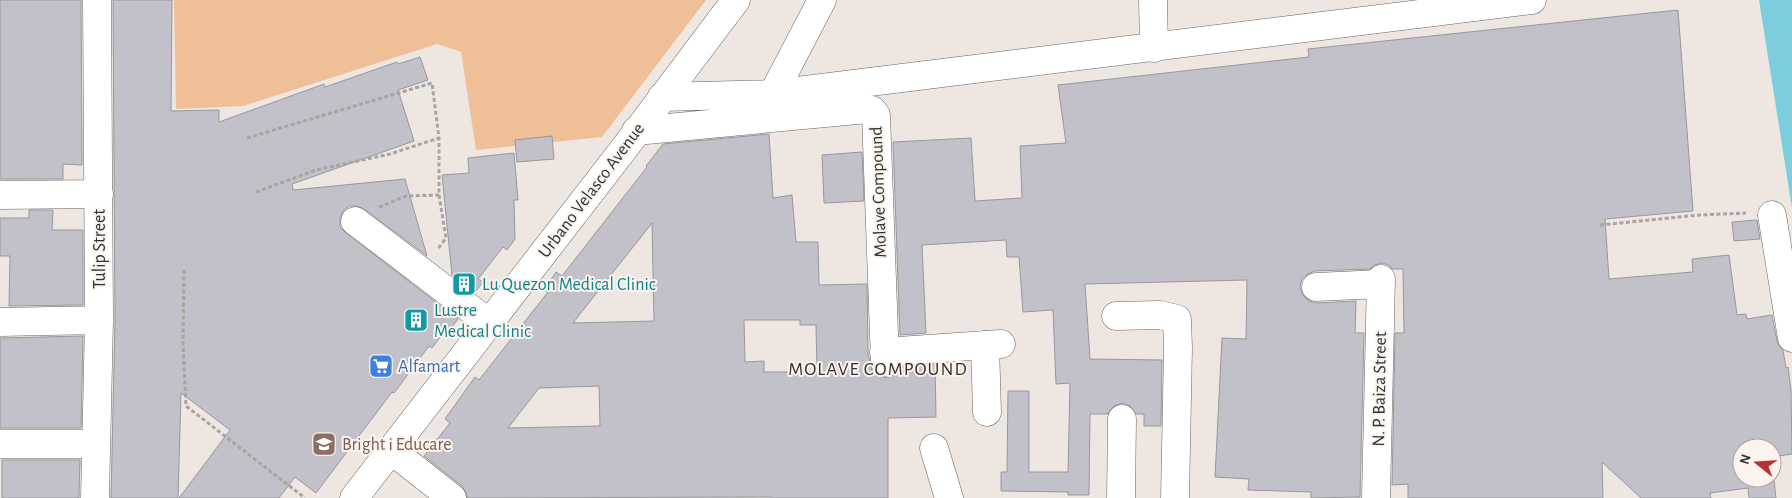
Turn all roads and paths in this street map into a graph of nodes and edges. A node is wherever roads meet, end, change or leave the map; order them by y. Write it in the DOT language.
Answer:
graph roads {
  1 [pos="97,0"];
  2 [pos="736,0"];
  3 [pos="822,0"];
  4 [pos="1153,0"];
  5 [pos="1532,0"];
  6 [pos="1154,48"];
  7 [pos="773,94"];
  8 [pos="662,97"];
  9 [pos="636,131"];
  10 [pos="247,138"];
  11 [pos="440,138"];
  12 [pos="256,192"];
  13 [pos="99,194"];
  14 [pos="0,195"];
  15 [pos="439,195"];
  16 [pos="1772,214"];
  17 [pos="355,221"];
  18 [pos="1600,225"];
  19 [pos="184,270"];
  20 [pos="420,270"];
  21 [pos="1316,287"];
  22 [pos="1116,316"];
  23 [pos="99,320"];
  24 [pos="0,322"];
  25 [pos="488,323"];
  26 [pos="1792,338"];
  27 [pos="987,412"];
  28 [pos="1122,419"];
  29 [pos="0,444"];
  30 [pos="96,444"];
  31 [pos="934,448"];
  32 [pos="392,450"];
  33 [pos="95,498"];
  34 [pos="305,498"];
  35 [pos="354,498"];
  36 [pos="452,498"];
  37 [pos="949,498"];
  38 [pos="1121,498"];
  39 [pos="1175,498"];
  40 [pos="1376,498"];
  1 -- 13 [label="street, Tulip Street"];
  2 -- 8 [label="street, Urbano Velasco Avenue"];
  3 -- 7 [label="street"];
  4 -- 6 [label="street"];
  5 -- 6 [label="street"];
  6 -- 7 [label="street"];
  7 -- 8 [label="street"];
  8 -- 9 [label="street, Urbano Velasco Avenue"];
  9 -- 25 [label="street, Urbano Velasco Avenue"];
  9 -- 27 [label="street, Molave Compound"];
  10 -- 11 [label="path"];
  11 -- 12 [label="path"];
  11 -- 15 [label="path"];
  13 -- 14 [label="street"];
  13 -- 23 [label="street, Tulip Street"];
  15 -- 17 [label="path"];
  15 -- 20 [label="path"];
  16 -- 18 [label="path"];
  16 -- 26 [label="street"];
  17 -- 20 [label="street"];
  19 -- 34 [label="path"];
  20 -- 25 [label="street"];
  21 -- 40 [label="street, N. P. Baiza Street"];
  22 -- 39 [label="street"];
  23 -- 24 [label="street"];
  23 -- 30 [label="street, Tulip Street"];
  25 -- 32 [label="street, Urbano Velasco Avenue"];
  28 -- 38 [label="street"];
  29 -- 30 [label="street"];
  30 -- 33 [label="street, Tulip Street"];
  31 -- 37 [label="street"];
  32 -- 35 [label="street, Urbano Velasco Avenue"];
  32 -- 36 [label="street"];
}
